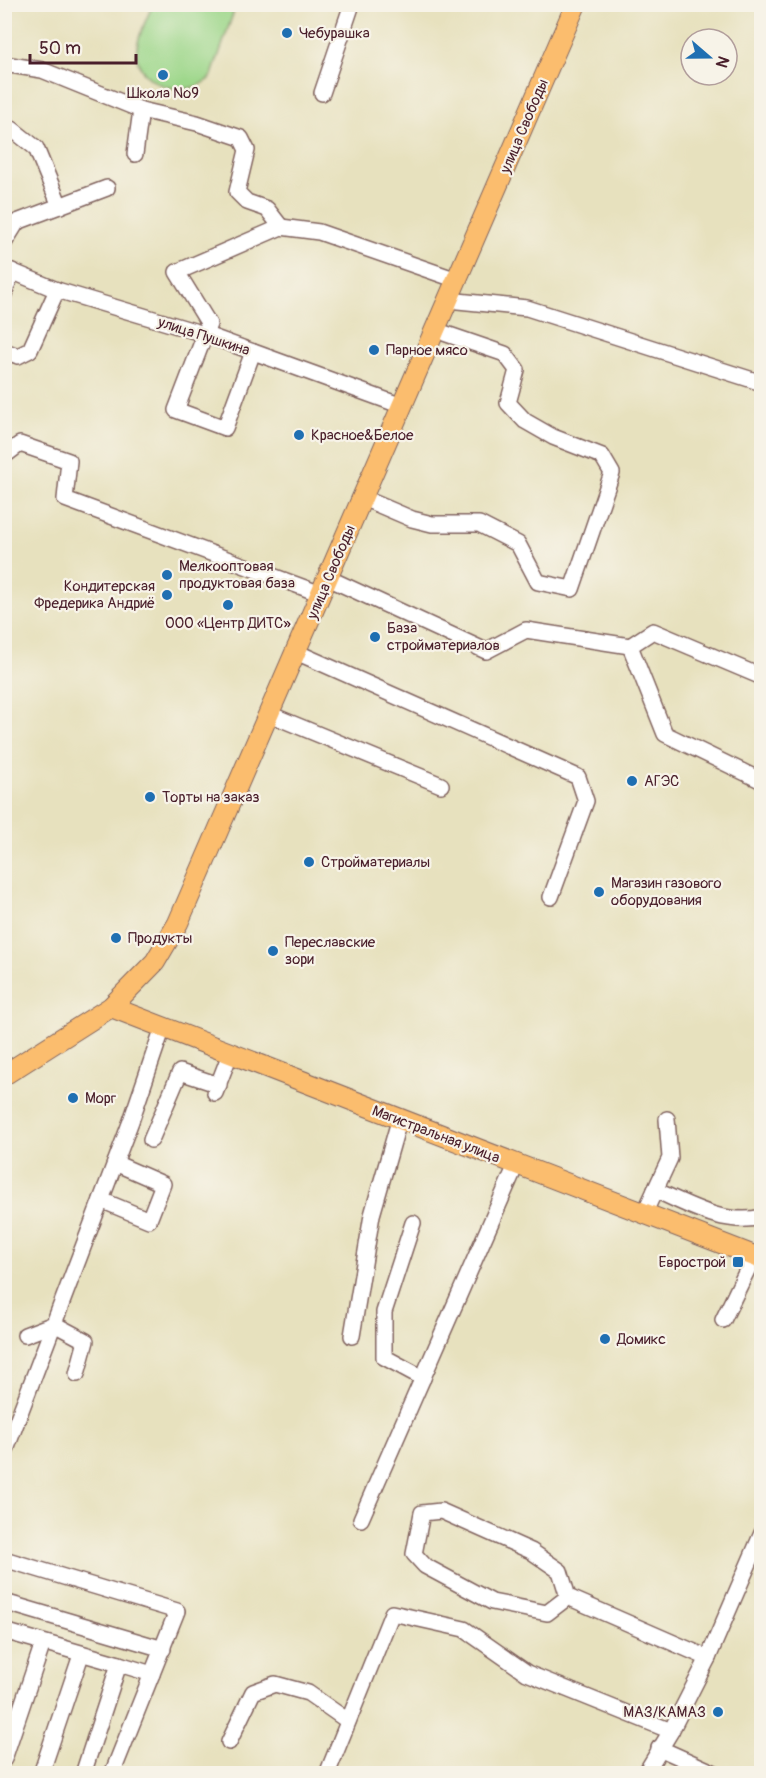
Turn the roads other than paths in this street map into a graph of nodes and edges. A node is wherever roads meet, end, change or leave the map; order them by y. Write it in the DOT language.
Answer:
graph roads {
  1 [pos="352,4"];
  2 [pos="576,4"];
  3 [pos="4,64"];
  4 [pos="322,93"];
  5 [pos="141,110"];
  6 [pos="4,135"];
  7 [pos="135,154"];
  8 [pos="107,188"];
  9 [pos="60,206"];
  10 [pos="281,227"];
  11 [pos="4,243"];
  12 [pos="8,270"];
  13 [pos="457,280"];
  14 [pos="57,290"];
  15 [pos="4,294"];
  16 [pos="448,300"];
  17 [pos="435,330"];
  18 [pos="204,334"];
  19 [pos="4,351"];
  20 [pos="253,352"];
  21 [pos="762,383"];
  22 [pos="402,406"];
  23 [pos="4,456"];
  24 [pos="363,498"];
  25 [pos="324,586"];
  26 [pos="630,646"];
  27 [pos="296,652"];
  28 [pos="762,677"];
  29 [pos="269,714"];
  30 [pos="762,781"];
  31 [pos="441,785"];
  32 [pos="551,897"];
  33 [pos="111,1007"];
  34 [pos="163,1027"];
  35 [pos="230,1054"];
  36 [pos="4,1075"];
  37 [pos="667,1119"];
  38 [pos="399,1121"];
  39 [pos="151,1140"];
  40 [pos="115,1163"];
  41 [pos="516,1165"];
  42 [pos="655,1190"];
  43 [pos="101,1200"];
  44 [pos="644,1215"];
  45 [pos="762,1216"];
  46 [pos="412,1223"];
  47 [pos="758,1258"];
  48 [pos="723,1320"];
  49 [pos="54,1324"];
  50 [pos="25,1335"];
  51 [pos="352,1336"];
  52 [pos="77,1374"];
  53 [pos="423,1377"];
  54 [pos="4,1455"];
  55 [pos="361,1519"];
  56 [pos="762,1533"];
  57 [pos="4,1559"];
  58 [pos="568,1597"];
  59 [pos="4,1602"];
  60 [pos="5,1632"];
  61 [pos="43,1644"];
  62 [pos="163,1649"];
  63 [pos="81,1655"];
  64 [pos="708,1658"];
  65 [pos="119,1664"];
  66 [pos="152,1674"];
  67 [pos="348,1722"];
  68 [pos="671,1731"];
  69 [pos="229,1742"];
  70 [pos="659,1748"];
  71 [pos="4,1759"];
  72 [pos="41,1773"];
  73 [pos="83,1773"];
  74 [pos="112,1773"];
  75 [pos="327,1773"];
  76 [pos="645,1773"];
  77 [pos="717,1773"];
  1 -- 4 [label="street"];
  2 -- 13 [label="main road, улица Свободы"];
  3 -- 5 [label="street"];
  5 -- 7 [label="street"];
  5 -- 10 [label="street"];
  6 -- 9 [label="street"];
  8 -- 9 [label="street"];
  9 -- 11 [label="street"];
  10 -- 13 [label="street"];
  10 -- 18 [label="street"];
  12 -- 14 [label="street, улица Пушкина"];
  12 -- 15 [label="street"];
  13 -- 16 [label="main road, улица Свободы"];
  14 -- 18 [label="street, улица Пушкина"];
  14 -- 19 [label="street"];
  16 -- 17 [label="main road, улица Свободы"];
  16 -- 21 [label="street"];
  17 -- 22 [label="main road, улица Свободы"];
  17 -- 24 [label="street"];
  18 -- 20 [label="street, улица Пушкина"];
  18 -- 20 [label="street"];
  20 -- 22 [label="street, улица Пушкина"];
  22 -- 24 [label="main road, улица Свободы"];
  23 -- 25 [label="street"];
  24 -- 25 [label="main road, улица Свободы"];
  25 -- 26 [label="street"];
  25 -- 27 [label="main road, улица Свободы"];
  26 -- 28 [label="street"];
  26 -- 30 [label="street"];
  27 -- 29 [label="main road, улица Свободы"];
  27 -- 32 [label="street"];
  29 -- 31 [label="street"];
  29 -- 33 [label="main road, улица Свободы"];
  33 -- 34 [label="main road, Магистральная улица"];
  33 -- 36 [label="main road, улица Свободы"];
  34 -- 35 [label="main road, Магистральная улица"];
  34 -- 40 [label="street"];
  35 -- 38 [label="main road, Магистральная улица"];
  35 -- 39 [label="street"];
  37 -- 42 [label="street"];
  38 -- 41 [label="main road, Магистральная улица"];
  38 -- 51 [label="street"];
  40 -- 43 [label="street"];
  40 -- 43 [label="street"];
  41 -- 44 [label="main road, Магистральная улица"];
  41 -- 53 [label="street"];
  42 -- 44 [label="street"];
  42 -- 45 [label="street"];
  43 -- 49 [label="street"];
  44 -- 47 [label="main road, Магистральная улица"];
  46 -- 53 [label="street"];
  47 -- 48 [label="street"];
  49 -- 50 [label="street"];
  49 -- 52 [label="street"];
  49 -- 54 [label="street"];
  53 -- 55 [label="street"];
  56 -- 64 [label="street"];
  57 -- 62 [label="street"];
  58 -- 58 [label="street"];
  58 -- 64 [label="street"];
  59 -- 62 [label="street"];
  60 -- 61 [label="street"];
  61 -- 63 [label="street"];
  61 -- 71 [label="street"];
  62 -- 66 [label="street"];
  63 -- 65 [label="street"];
  63 -- 72 [label="street"];
  64 -- 68 [label="street"];
  65 -- 66 [label="street"];
  65 -- 73 [label="street"];
  66 -- 74 [label="street"];
  67 -- 68 [label="street"];
  67 -- 69 [label="street"];
  67 -- 75 [label="street"];
  68 -- 70 [label="street"];
  70 -- 76 [label="street"];
  70 -- 77 [label="street"];
}
